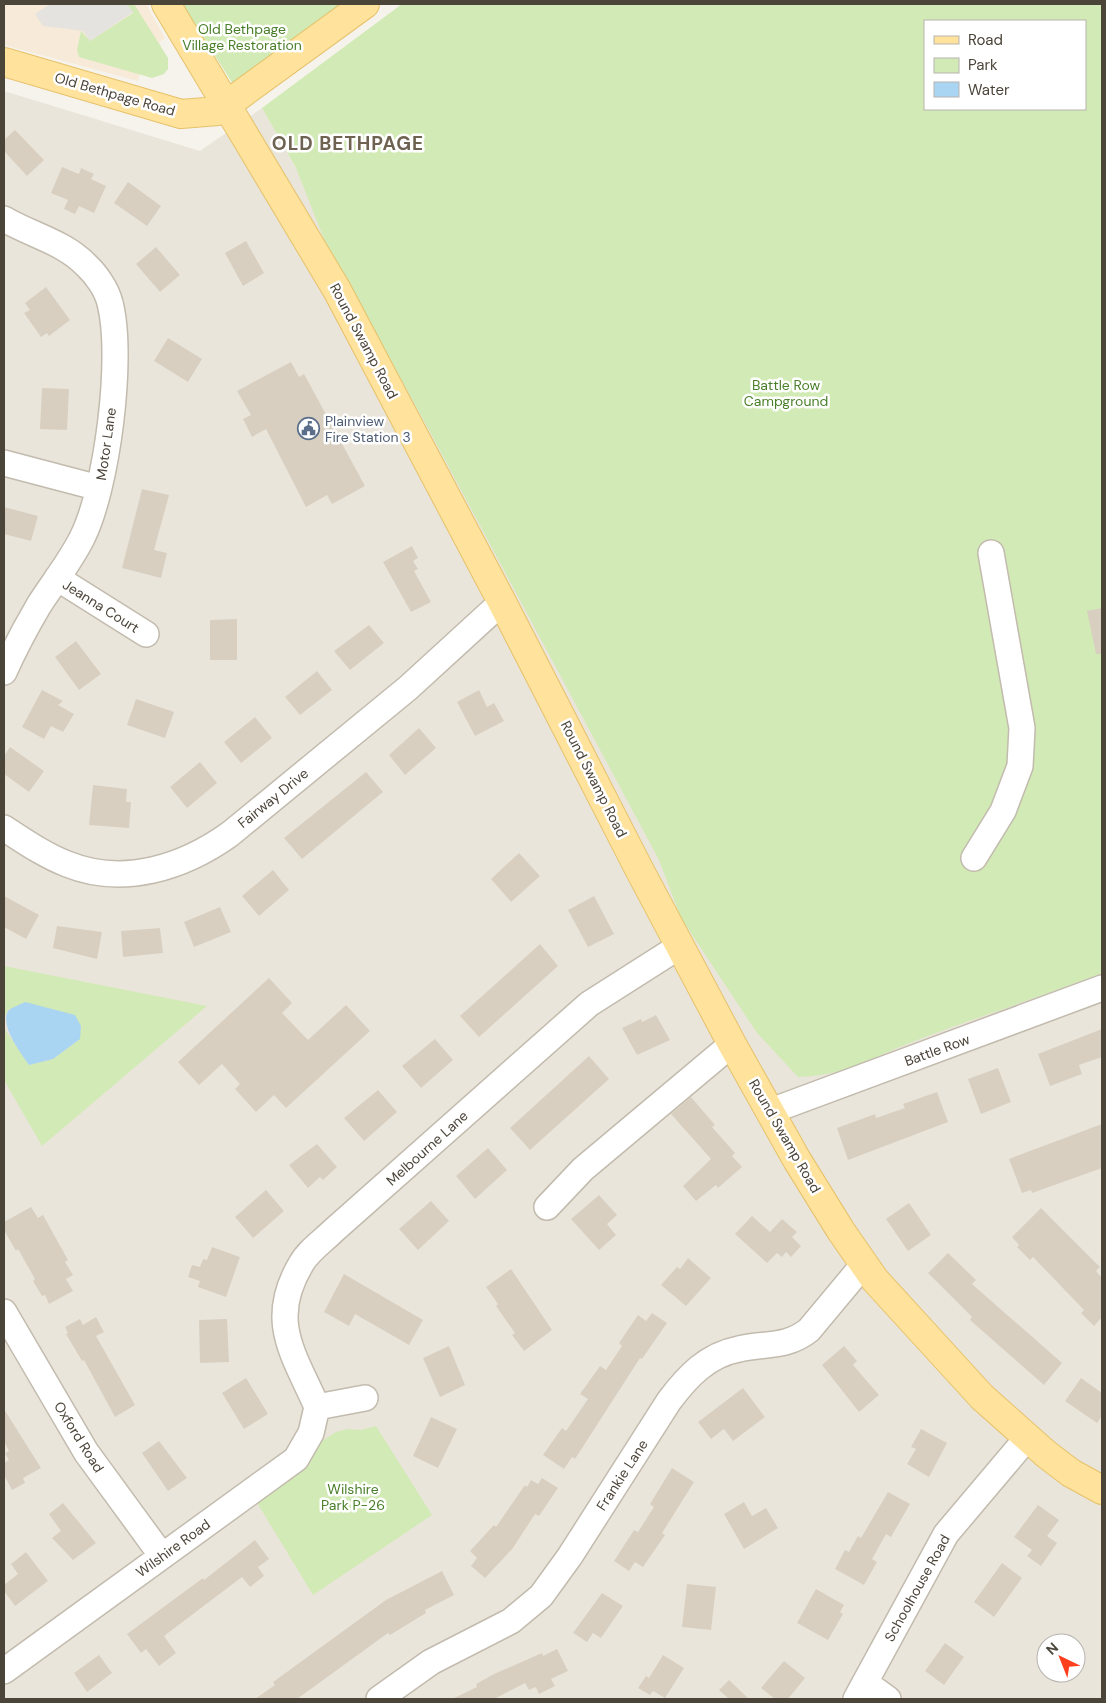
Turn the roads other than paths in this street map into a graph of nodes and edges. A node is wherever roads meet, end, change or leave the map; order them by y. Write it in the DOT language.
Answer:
graph roads {
  1 [pos="166,4"];
  2 [pos="365,4"];
  3 [pos="4,62"];
  4 [pos="227,106"];
  5 [pos="4,219"];
  6 [pos="4,463"];
  7 [pos="99,488"];
  8 [pos="991,553"];
  9 [pos="57,578"];
  10 [pos="502,602"];
  11 [pos="146,634"];
  12 [pos="4,672"];
  13 [pos="4,828"];
  14 [pos="974,858"];
  15 [pos="680,946"];
  16 [pos="1102,988"];
  17 [pos="732,1044"];
  18 [pos="771,1112"];
  19 [pos="548,1207"];
  20 [pos="864,1264"];
  21 [pos="4,1312"];
  22 [pos="365,1398"];
  23 [pos="317,1407"];
  24 [pos="1026,1438"];
  25 [pos="1102,1490"];
  26 [pos="162,1556"];
  27 [pos="4,1671"];
  28 [pos="861,1691"];
  29 [pos="379,1699"];
  30 [pos="888,1699"];
  1 -- 4 [label="main road, Round Swamp Road"];
  2 -- 4 [label="main road"];
  3 -- 4 [label="main road, Old Bethpage Road"];
  4 -- 10 [label="main road, Round Swamp Road"];
  5 -- 7 [label="street, Motor Lane"];
  6 -- 7 [label="street"];
  7 -- 9 [label="street, Motor Lane"];
  8 -- 14 [label="street"];
  9 -- 11 [label="street, Jeanna Court"];
  9 -- 12 [label="street, Motor Lane"];
  10 -- 13 [label="street, Fairway Drive"];
  10 -- 15 [label="main road, Round Swamp Road"];
  15 -- 17 [label="main road, Round Swamp Road"];
  15 -- 23 [label="street, Melbourne Lane"];
  16 -- 18 [label="street, Battle Row"];
  17 -- 18 [label="main road, Round Swamp Road"];
  17 -- 19 [label="street"];
  18 -- 20 [label="main road, Round Swamp Road"];
  20 -- 24 [label="main road, Round Swamp Road"];
  20 -- 29 [label="street, Frankie Lane"];
  21 -- 26 [label="street, Oxford Road"];
  22 -- 23 [label="street"];
  23 -- 26 [label="street, Wilshire Road"];
  24 -- 25 [label="main road, Round Swamp Road"];
  24 -- 28 [label="street, Schoolhouse Road"];
  26 -- 27 [label="street, Wilshire Road"];
  28 -- 30 [label="street"];
}
